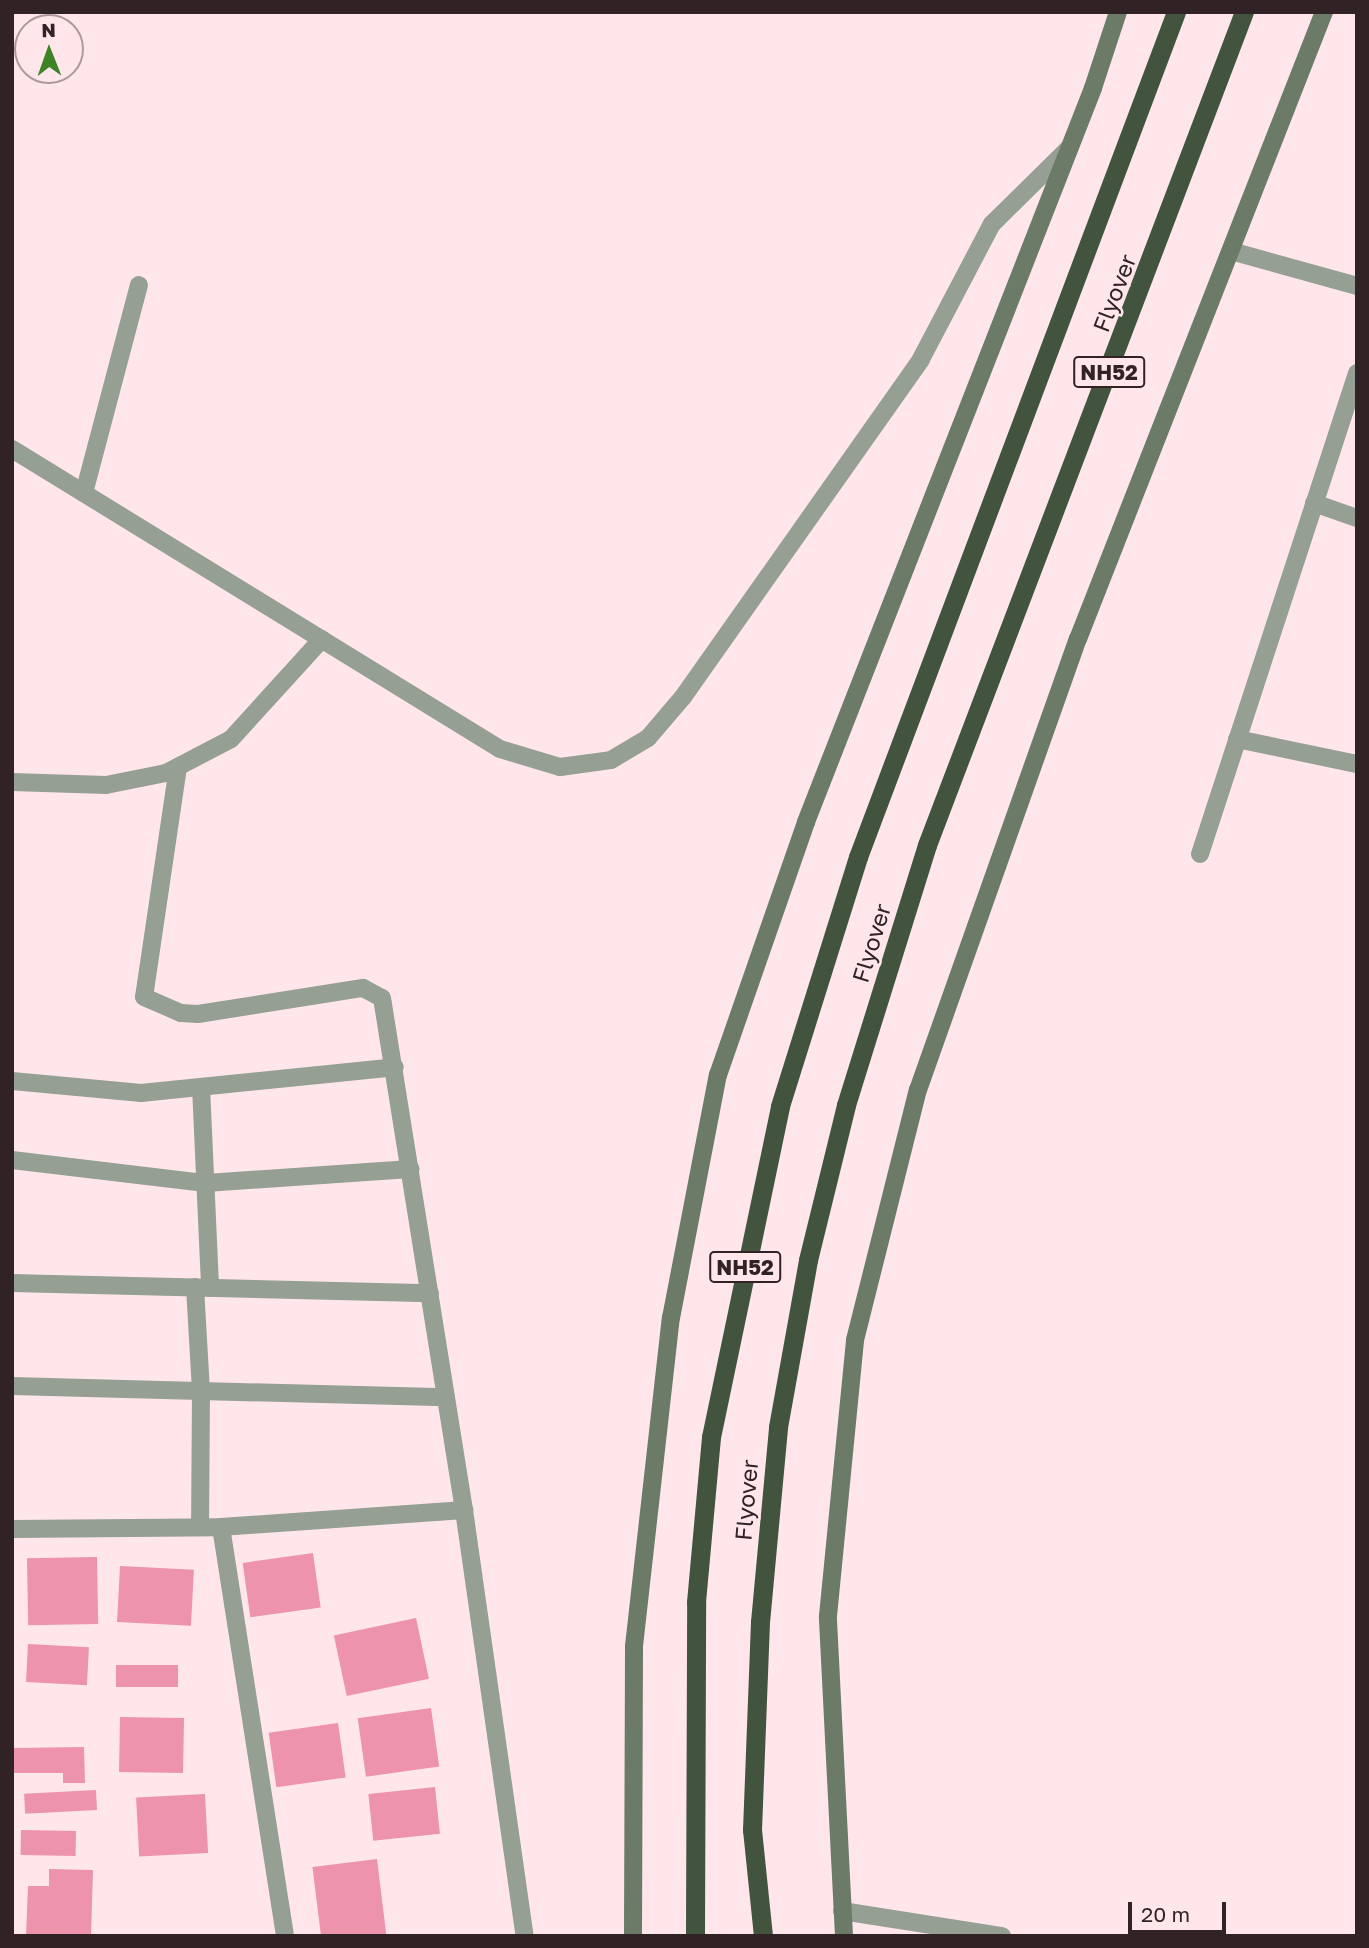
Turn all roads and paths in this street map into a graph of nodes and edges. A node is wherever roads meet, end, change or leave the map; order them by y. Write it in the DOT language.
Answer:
graph roads {
  1 [pos="1118,12"];
  2 [pos="1177,12"];
  3 [pos="1244,12"];
  4 [pos="1324,12"];
  5 [pos="1069,148"];
  6 [pos="1231,251"];
  7 [pos="139,285"];
  8 [pos="1357,286"];
  9 [pos="1357,373"];
  10 [pos="12,449"];
  11 [pos="84,493"];
  12 [pos="1314,503"];
  13 [pos="1357,518"];
  14 [pos="322,639"];
  15 [pos="1237,739"];
  16 [pos="1357,764"];
  17 [pos="178,767"];
  18 [pos="12,782"];
  19 [pos="1200,854"];
  20 [pos="395,1067"];
  21 [pos="12,1081"];
  22 [pos="201,1087"];
  23 [pos="12,1160"];
  24 [pos="411,1169"];
  25 [pos="205,1183"];
  26 [pos="12,1283"];
  27 [pos="202,1287"];
  28 [pos="430,1293"];
  29 [pos="12,1386"];
  30 [pos="201,1391"];
  31 [pos="446,1397"];
  32 [pos="464,1510"];
  33 [pos="200,1527"];
  34 [pos="221,1527"];
  35 [pos="12,1529"];
  36 [pos="842,1911"];
  37 [pos="285,1936"];
  38 [pos="525,1936"];
  39 [pos="633,1936"];
  40 [pos="695,1936"];
  41 [pos="763,1936"];
  42 [pos="844,1936"];
  43 [pos="1002,1936"];
  1 -- 5 [label="main road"];
  2 -- 40 [label="highway, Flyover / NH52"];
  3 -- 41 [label="highway, Flyover / NH52"];
  4 -- 6 [label="main road"];
  5 -- 14 [label="street"];
  5 -- 39 [label="main road"];
  6 -- 8 [label="street"];
  6 -- 36 [label="main road"];
  7 -- 11 [label="street"];
  9 -- 12 [label="street"];
  10 -- 11 [label="street"];
  11 -- 14 [label="street"];
  12 -- 13 [label="street"];
  12 -- 15 [label="street"];
  14 -- 17 [label="street"];
  15 -- 16 [label="street"];
  15 -- 19 [label="street"];
  17 -- 18 [label="street"];
  17 -- 20 [label="street"];
  20 -- 22 [label="street"];
  20 -- 24 [label="street"];
  21 -- 22 [label="street"];
  22 -- 25 [label="street"];
  23 -- 25 [label="street"];
  24 -- 25 [label="street"];
  24 -- 28 [label="street"];
  25 -- 27 [label="street"];
  26 -- 27 [label="street"];
  27 -- 28 [label="street"];
  27 -- 30 [label="street"];
  28 -- 31 [label="street"];
  29 -- 30 [label="street"];
  30 -- 31 [label="street"];
  30 -- 33 [label="street"];
  31 -- 32 [label="street"];
  32 -- 34 [label="street"];
  32 -- 38 [label="street"];
  33 -- 34 [label="street"];
  33 -- 35 [label="street"];
  34 -- 37 [label="street"];
  36 -- 42 [label="main road"];
  36 -- 43 [label="street"];
}
